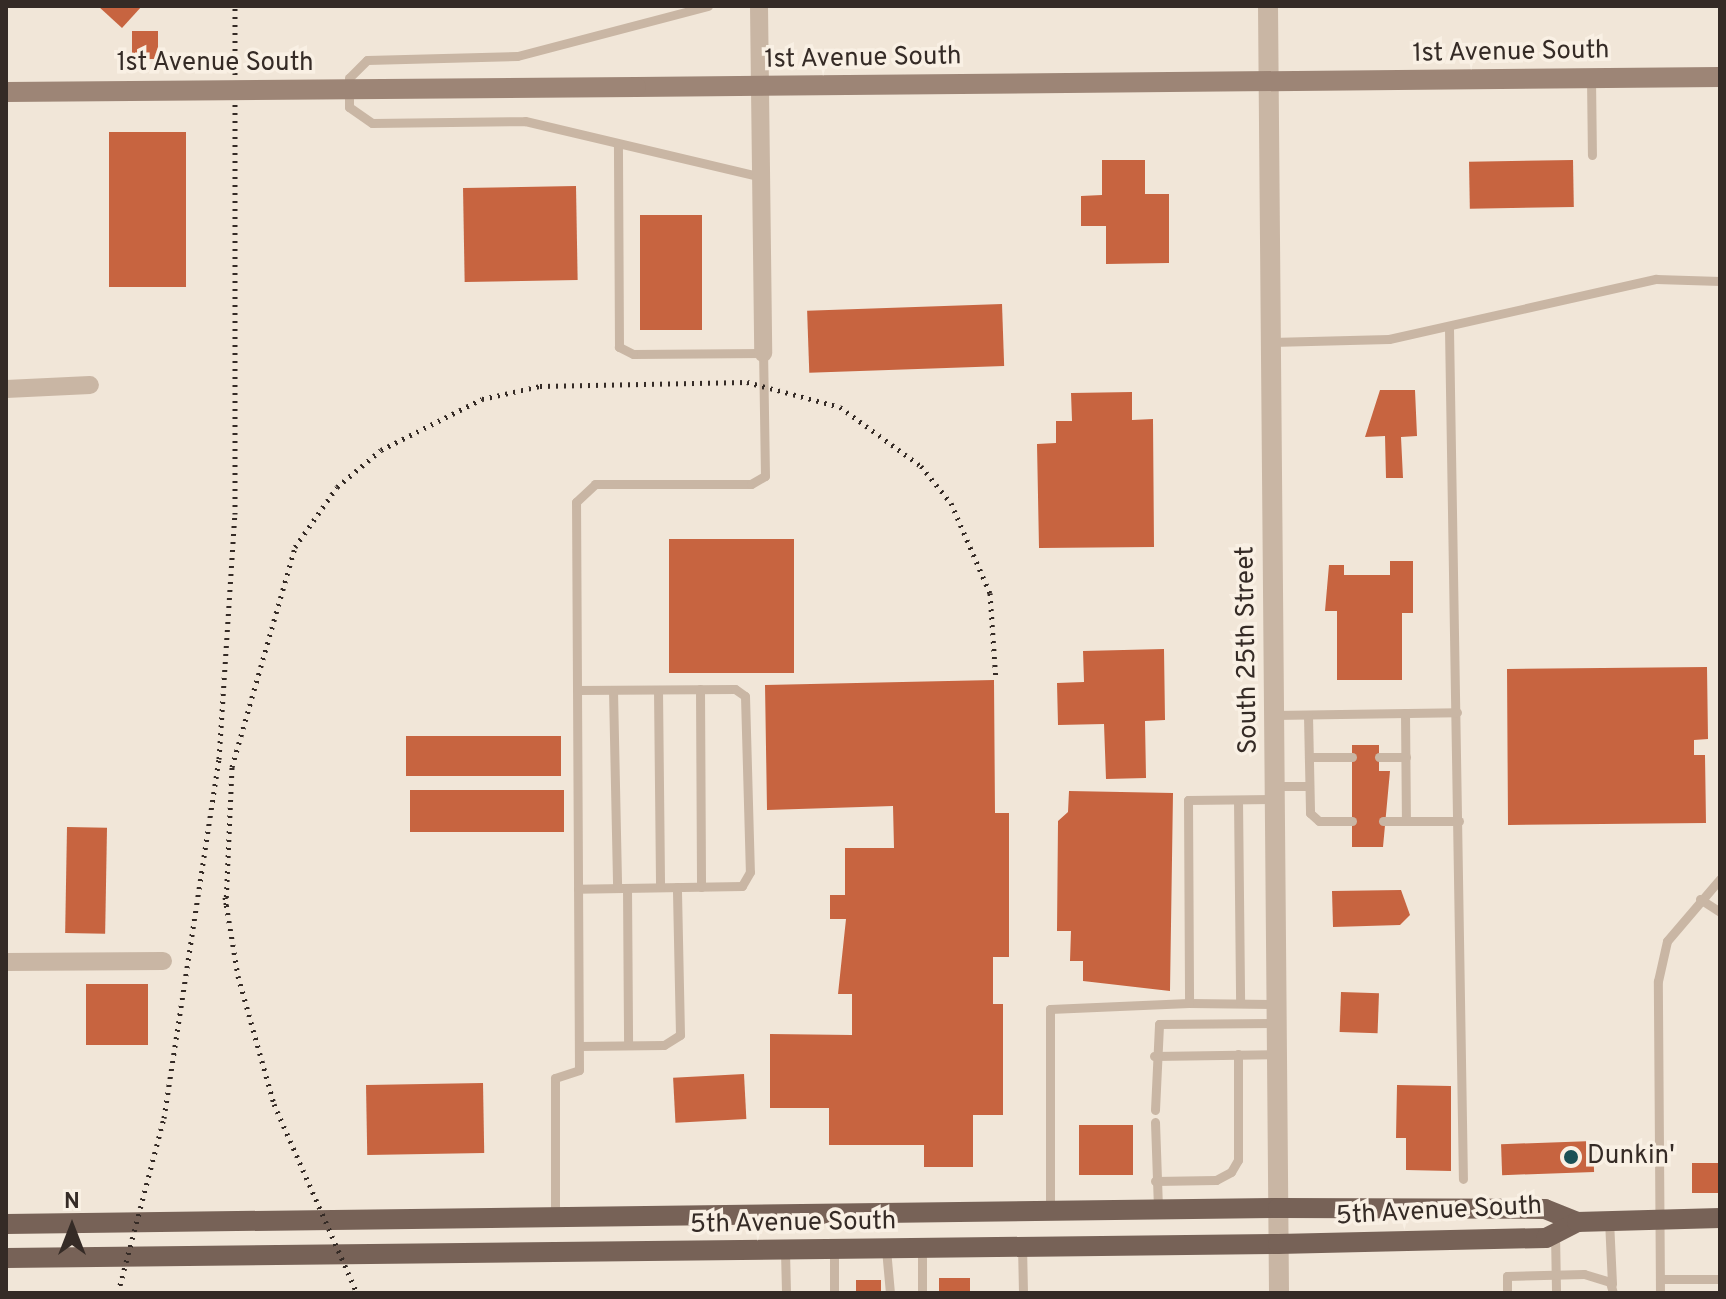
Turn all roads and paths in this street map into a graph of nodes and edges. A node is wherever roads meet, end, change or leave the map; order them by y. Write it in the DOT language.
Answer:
graph roads {
  1 [pos="708,6"];
  2 [pos="759,6"];
  3 [pos="1268,6"];
  4 [pos="1720,77"];
  5 [pos="1591,78"];
  6 [pos="1269,81"];
  7 [pos="760,86"];
  8 [pos="6,92"];
  9 [pos="618,144"];
  10 [pos="1592,155"];
  11 [pos="761,177"];
  12 [pos="1720,281"];
  13 [pos="1449,329"];
  14 [pos="1271,342"];
  15 [pos="763,353"];
  16 [pos="90,385"];
  17 [pos="6,389"];
  18 [pos="700,689"];
  19 [pos="577,690"];
  20 [pos="613,690"];
  21 [pos="658,690"];
  22 [pos="1457,712"];
  23 [pos="1405,713"];
  24 [pos="1274,715"];
  25 [pos="1308,715"];
  26 [pos="1309,757"];
  27 [pos="1352,757"];
  28 [pos="1379,757"];
  29 [pos="1406,757"];
  30 [pos="1309,786"];
  31 [pos="1275,793"];
  32 [pos="1238,800"];
  33 [pos="1352,821"];
  34 [pos="1383,821"];
  35 [pos="1406,821"];
  36 [pos="1459,821"];
  37 [pos="1720,879"];
  38 [pos="660,887"];
  39 [pos="677,887"];
  40 [pos="701,887"];
  41 [pos="622,888"];
  42 [pos="578,889"];
  43 [pos="1700,899"];
  44 [pos="1720,912"];
  45 [pos="163,961"];
  46 [pos="6,962"];
  47 [pos="1189,1003"];
  48 [pos="1240,1003"];
  49 [pos="1276,1013"];
  50 [pos="628,1045"];
  51 [pos="579,1046"];
  52 [pos="1238,1054"];
  53 [pos="1277,1054"];
  54 [pos="1154,1056"];
  55 [pos="1155,1110"];
  56 [pos="1155,1122"];
  57 [pos="1463,1179"];
  58 [pos="1155,1181"];
  59 [pos="1278,1208"];
  60 [pos="1158,1210"];
  61 [pos="1050,1211"];
  62 [pos="555,1216"];
  63 [pos="1720,1218"];
  64 [pos="1660,1219"];
  65 [pos="1609,1220"];
  66 [pos="1577,1222"];
  67 [pos="6,1224"];
  68 [pos="1555,1233"];
  69 [pos="1278,1244"];
  70 [pos="1022,1245"];
  71 [pos="922,1248"];
  72 [pos="834,1249"];
  73 [pos="886,1249"];
  74 [pos="785,1251"];
  75 [pos="6,1258"];
  76 [pos="1556,1274"];
  77 [pos="1660,1279"];
  78 [pos="1720,1279"];
  79 [pos="1610,1282"];
  80 [pos="786,1293"];
  81 [pos="834,1293"];
  82 [pos="890,1293"];
  83 [pos="922,1293"];
  84 [pos="1023,1293"];
  85 [pos="1279,1293"];
  86 [pos="1507,1293"];
  87 [pos="1556,1293"];
  88 [pos="1616,1293"];
  89 [pos="1660,1293"];
  1 -- 9 [label="lane"];
  2 -- 7 [label="street"];
  3 -- 6 [label="street, South 25th Street"];
  4 -- 5 [label="main road, 1st Avenue South"];
  5 -- 6 [label="main road, 1st Avenue South"];
  5 -- 10 [label="lane"];
  6 -- 7 [label="main road, 1st Avenue South"];
  6 -- 14 [label="street, South 25th Street"];
  7 -- 8 [label="main road, 1st Avenue South, bridge"];
  7 -- 11 [label="street"];
  9 -- 11 [label="lane"];
  9 -- 15 [label="lane"];
  11 -- 15 [label="street"];
  12 -- 13 [label="lane"];
  13 -- 14 [label="lane"];
  13 -- 22 [label="lane"];
  14 -- 24 [label="street, South 25th Street"];
  15 -- 19 [label="lane"];
  16 -- 17 [label="street"];
  18 -- 21 [label="lane"];
  18 -- 40 [label="lane"];
  18 -- 40 [label="lane"];
  19 -- 20 [label="lane"];
  19 -- 42 [label="lane"];
  20 -- 21 [label="lane"];
  20 -- 41 [label="lane"];
  21 -- 38 [label="lane"];
  22 -- 23 [label="lane"];
  22 -- 36 [label="lane"];
  23 -- 25 [label="lane"];
  23 -- 29 [label="lane"];
  24 -- 25 [label="lane"];
  24 -- 31 [label="street, South 25th Street"];
  25 -- 26 [label="lane"];
  26 -- 27 [label="lane"];
  26 -- 30 [label="lane"];
  28 -- 29 [label="lane"];
  29 -- 35 [label="lane"];
  30 -- 31 [label="lane"];
  30 -- 33 [label="lane"];
  31 -- 32 [label="lane"];
  31 -- 49 [label="street, South 25th Street"];
  32 -- 47 [label="lane"];
  32 -- 48 [label="lane"];
  34 -- 35 [label="lane"];
  35 -- 36 [label="lane"];
  36 -- 57 [label="lane"];
  37 -- 43 [label="lane"];
  38 -- 39 [label="lane"];
  38 -- 41 [label="lane"];
  39 -- 40 [label="lane"];
  39 -- 50 [label="lane"];
  41 -- 42 [label="lane"];
  41 -- 50 [label="lane"];
  42 -- 51 [label="lane"];
  43 -- 44 [label="lane"];
  43 -- 64 [label="lane"];
  45 -- 46 [label="street"];
  47 -- 48 [label="lane"];
  47 -- 61 [label="lane"];
  48 -- 49 [label="lane"];
  49 -- 53 [label="street, South 25th Street"];
  49 -- 54 [label="lane"];
  50 -- 51 [label="lane"];
  51 -- 62 [label="lane"];
  52 -- 53 [label="lane"];
  52 -- 54 [label="lane"];
  52 -- 58 [label="lane"];
  53 -- 59 [label="street, South 25th Street"];
  54 -- 55 [label="lane"];
  56 -- 58 [label="lane"];
  58 -- 60 [label="lane"];
  59 -- 60 [label="main road, 5th Avenue South"];
  59 -- 66 [label="main road, 5th Avenue South"];
  59 -- 69 [label="street, South 25th Street"];
  60 -- 61 [label="main road, 5th Avenue South"];
  61 -- 62 [label="main road, 5th Avenue South"];
  62 -- 67 [label="main road, 5th Avenue South"];
  63 -- 64 [label="main road, 5th Avenue South"];
  64 -- 65 [label="main road, 5th Avenue South"];
  64 -- 77 [label="lane"];
  65 -- 66 [label="main road, 5th Avenue South"];
  65 -- 79 [label="lane"];
  66 -- 68 [label="main road, 5th Avenue South"];
  68 -- 69 [label="main road, 5th Avenue South"];
  68 -- 76 [label="lane"];
  69 -- 70 [label="main road, 5th Avenue South"];
  69 -- 85 [label="street, South 25th Street"];
  70 -- 71 [label="main road, 5th Avenue South"];
  70 -- 84 [label="lane"];
  71 -- 73 [label="main road, 5th Avenue South"];
  71 -- 83 [label="lane"];
  72 -- 73 [label="main road, 5th Avenue South"];
  72 -- 74 [label="main road, 5th Avenue South"];
  72 -- 81 [label="lane"];
  73 -- 82 [label="lane"];
  74 -- 75 [label="main road, 5th Avenue South"];
  74 -- 80 [label="lane"];
  76 -- 79 [label="lane"];
  76 -- 86 [label="lane"];
  76 -- 87 [label="lane"];
  77 -- 78 [label="lane"];
  77 -- 89 [label="lane"];
  79 -- 88 [label="lane"];
}
